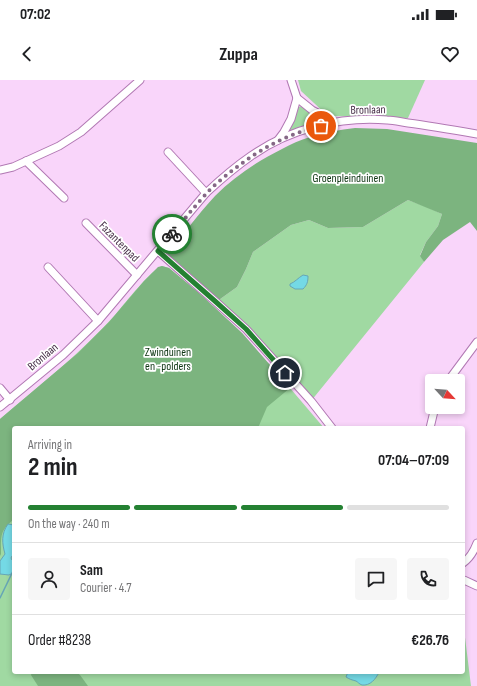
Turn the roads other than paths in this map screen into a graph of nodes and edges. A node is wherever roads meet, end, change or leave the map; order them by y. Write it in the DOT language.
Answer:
graph roads {
  1 [pos="140,80"];
  2 [pos="291,80"];
  3 [pos="297,98"];
  4 [pos="332,123"];
  5 [pos="477,134"];
  6 [pos="277,141"];
  7 [pos="168,152"];
  8 [pos="26,161"];
  9 [pos="0,170"];
  10 [pos="206,193"];
  11 [pos="64,198"];
  12 [pos="86,224"];
  13 [pos="158,251"];
  14 [pos="48,267"];
  15 [pos="137,275"];
  16 [pos="98,321"];
  17 [pos="477,342"];
  18 [pos="453,374"];
  19 [pos="0,388"];
  20 [pos="10,400"];
  21 [pos="0,407"];
  22 [pos="433,414"];
  23 [pos="330,426"];
  24 [pos="430,426"];
  25 [pos="477,543"];
  26 [pos="465,562"];
  27 [pos="465,580"];
  28 [pos="477,586"];
  1 -- 8 [label="street"];
  2 -- 3 [label="street"];
  3 -- 4 [label="street"];
  3 -- 6 [label="street"];
  4 -- 5 [label="street, Bronlaan"];
  4 -- 6 [label="street, Bronlaan"];
  6 -- 10 [label="street, Bronlaan"];
  7 -- 10 [label="street"];
  8 -- 9 [label="street"];
  8 -- 11 [label="street"];
  10 -- 13 [label="street, Bronlaan"];
  12 -- 15 [label="street, Fazantenpad"];
  13 -- 15 [label="street, Bronlaan"];
  13 -- 23 [label="street"];
  14 -- 16 [label="street"];
  15 -- 16 [label="street, Bronlaan"];
  16 -- 20 [label="street, Bronlaan"];
  17 -- 18 [label="street"];
  19 -- 20 [label="street"];
  20 -- 21 [label="street, Bronlaan"];
  22 -- 24 [label="street"];
  25 -- 26 [label="street"];
  27 -- 28 [label="street"];
}
